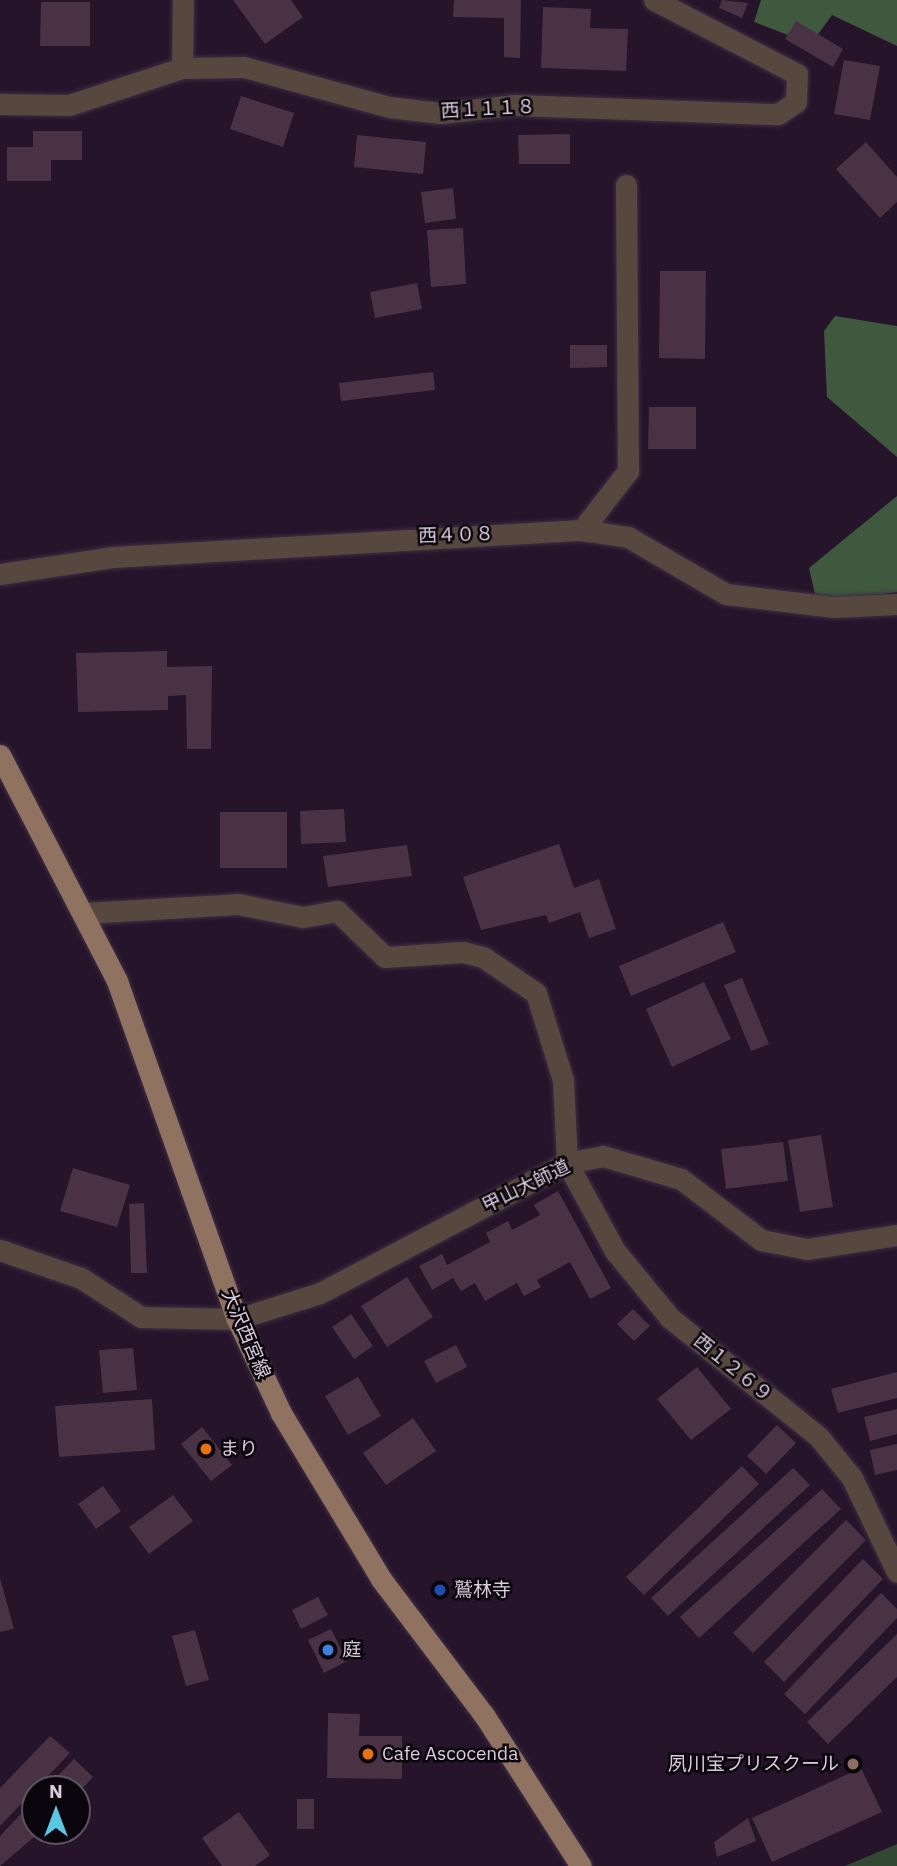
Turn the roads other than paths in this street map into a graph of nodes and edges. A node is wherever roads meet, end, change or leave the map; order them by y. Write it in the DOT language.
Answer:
graph roads {
  1 [pos="183,0"];
  2 [pos="654,0"];
  3 [pos="182,68"];
  4 [pos="0,104"];
  5 [pos="626,185"];
  6 [pos="582,530"];
  7 [pos="0,574"];
  8 [pos="897,604"];
  9 [pos="0,755"];
  10 [pos="84,913"];
  11 [pos="567,1163"];
  12 [pos="897,1235"];
  13 [pos="0,1250"];
  14 [pos="237,1319"];
  15 [pos="897,1572"];
  16 [pos="581,1866"];
  1 -- 3 [label="street"];
  2 -- 3 [label="street, 西１１１８"];
  3 -- 4 [label="street, 西１１１８"];
  5 -- 6 [label="street"];
  6 -- 7 [label="street, 西４０８"];
  6 -- 8 [label="street, 西４０８"];
  9 -- 10 [label="main road, 大沢西宮線"];
  10 -- 11 [label="street"];
  10 -- 14 [label="main road, 大沢西宮線"];
  11 -- 12 [label="street, 甲山大師道"];
  11 -- 14 [label="street, 甲山大師道"];
  11 -- 15 [label="street, 西１２６９"];
  13 -- 14 [label="street, 甲山大師道"];
  14 -- 16 [label="main road, 大沢西宮線"];
}
